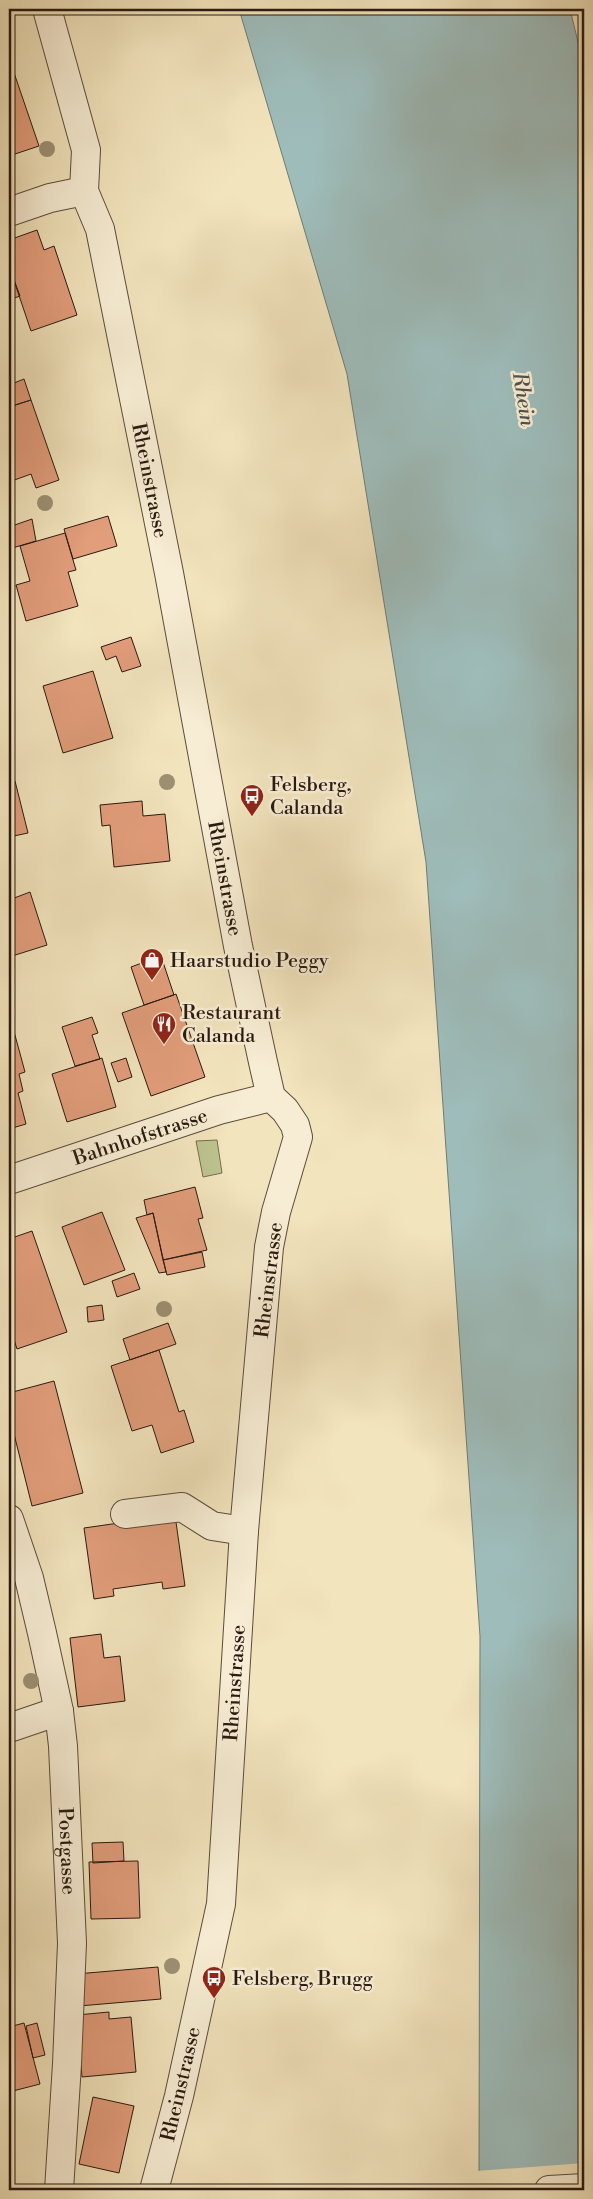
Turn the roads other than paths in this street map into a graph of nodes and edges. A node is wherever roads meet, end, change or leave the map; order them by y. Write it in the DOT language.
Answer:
graph roads {
  1 [pos="47,9"];
  2 [pos="84,191"];
  3 [pos="9,212"];
  4 [pos="271,1097"];
  5 [pos="9,1180"];
  6 [pos="125,1514"];
  7 [pos="9,1519"];
  8 [pos="244,1531"];
  9 [pos="59,1711"];
  10 [pos="9,1728"];
  11 [pos="584,2188"];
  12 [pos="59,2190"];
  13 [pos="154,2190"];
  14 [pos="549,2190"];
  1 -- 2 [label="street, Rheinstrasse"];
  2 -- 3 [label="street"];
  2 -- 4 [label="street, Rheinstrasse"];
  4 -- 5 [label="street, Bahnhofstrasse"];
  4 -- 8 [label="street, Rheinstrasse"];
  6 -- 8 [label="street"];
  7 -- 9 [label="street, Postgasse"];
  8 -- 13 [label="street, Rheinstrasse"];
  9 -- 10 [label="street"];
  9 -- 12 [label="street, Postgasse"];
  11 -- 14 [label="street"];
}
